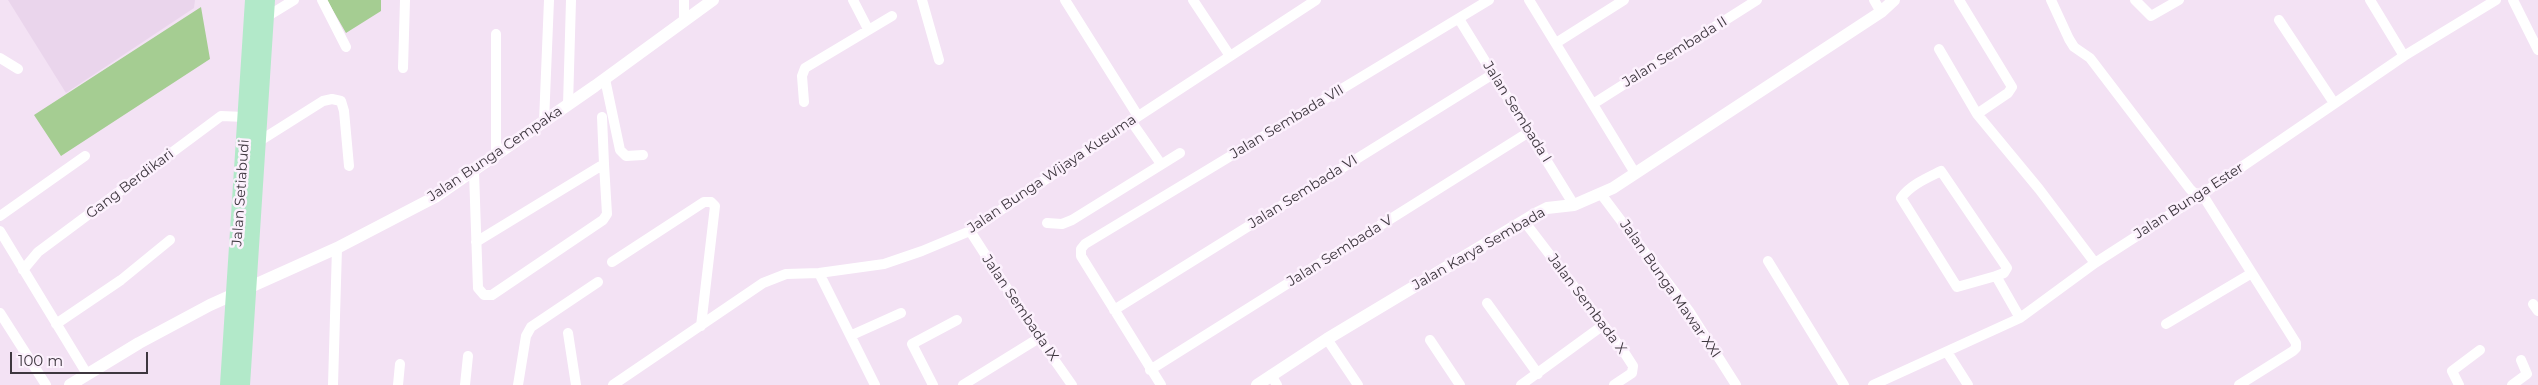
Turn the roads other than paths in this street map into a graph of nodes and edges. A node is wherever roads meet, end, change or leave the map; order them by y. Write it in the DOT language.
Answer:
graph roads {
  1 [pos="253,0"];
  2 [pos="267,0"];
  3 [pos="294,0"];
  4 [pos="322,0"];
  5 [pos="405,0"];
  6 [pos="549,0"];
  7 [pos="571,0"];
  8 [pos="684,0"];
  9 [pos="713,0"];
  10 [pos="853,0"];
  11 [pos="922,0"];
  12 [pos="1065,0"];
  13 [pos="1193,0"];
  14 [pos="1316,0"];
  15 [pos="1489,0"];
  16 [pos="1529,0"];
  17 [pos="1624,0"];
  18 [pos="1757,0"];
  19 [pos="1874,0"];
  20 [pos="1894,0"];
  21 [pos="1959,0"];
  22 [pos="2051,0"];
  23 [pos="2135,0"];
  24 [pos="2179,0"];
  25 [pos="2370,0"];
  26 [pos="2496,0"];
  27 [pos="2512,0"];
  28 [pos="1881,12"];
  29 [pos="892,16"];
  30 [pos="1459,19"];
  31 [pos="2279,20"];
  32 [pos="684,21"];
  33 [pos="258,22"];
  34 [pos="868,29"];
  35 [pos="496,34"];
  36 [pos="1556,43"];
  37 [pos="346,47"];
  38 [pos="1939,49"];
  39 [pos="2538,50"];
  40 [pos="1230,56"];
  41 [pos="2404,56"];
  42 [pos="0,58"];
  43 [pos="939,60"];
  44 [pos="404,68"];
  45 [pos="18,69"];
  46 [pos="1493,74"];
  47 [pos="605,79"];
  48 [pos="804,102"];
  49 [pos="2334,103"];
  50 [pos="568,104"];
  51 [pos="1593,104"];
  52 [pos="1977,114"];
  53 [pos="602,117"];
  54 [pos="245,118"];
  55 [pos="1135,118"];
  56 [pos="544,122"];
  57 [pos="1529,132"];
  58 [pos="258,142"];
  59 [pos="1180,153"];
  60 [pos="642,155"];
  61 [pos="85,156"];
  62 [pos="496,156"];
  63 [pos="604,164"];
  64 [pos="1161,164"];
  65 [pos="349,166"];
  66 [pos="474,172"];
  67 [pos="1635,173"];
  68 [pos="1601,194"];
  69 [pos="2202,194"];
  70 [pos="1574,206"];
  71 [pos="0,216"];
  72 [pos="1524,221"];
  73 [pos="1047,223"];
  74 [pos="0,231"];
  75 [pos="970,231"];
  76 [pos="170,240"];
  77 [pos="476,242"];
  78 [pos="337,248"];
  79 [pos="1768,261"];
  80 [pos="612,262"];
  81 [pos="2095,263"];
  82 [pos="23,270"];
  83 [pos="819,273"];
  84 [pos="2252,273"];
  85 [pos="1996,276"];
  86 [pos="598,282"];
  87 [pos="241,290"];
  88 [pos="1487,303"];
  89 [pos="1114,310"];
  90 [pos="0,313"];
  91 [pos="901,313"];
  92 [pos="2020,318"];
  93 [pos="957,320"];
  94 [pos="56,324"];
  95 [pos="2166,324"];
  96 [pos="701,326"];
  97 [pos="1602,326"];
  98 [pos="568,333"];
  99 [pos="852,335"];
  100 [pos="1038,338"];
  101 [pos="1327,339"];
  102 [pos="1430,340"];
  103 [pos="2480,350"];
  104 [pos="1947,352"];
  105 [pos="468,356"];
  106 [pos="2521,360"];
  107 [pos="400,364"];
  108 [pos="1150,370"];
  109 [pos="87,374"];
  110 [pos="1538,374"];
  111 [pos="1274,380"];
  112 [pos="46,385"];
  113 [pos="70,385"];
  114 [pos="228,385"];
  115 [pos="242,385"];
  116 [pos="333,385"];
  117 [pos="398,385"];
  118 [pos="465,385"];
  119 [pos="518,385"];
  120 [pos="576,385"];
  121 [pos="613,385"];
  122 [pos="875,385"];
  123 [pos="933,385"];
  124 [pos="963,385"];
  125 [pos="1072,385"];
  126 [pos="1161,385"];
  127 [pos="1257,385"];
  128 [pos="1358,385"];
  129 [pos="1460,385"];
  130 [pos="1521,385"];
  131 [pos="1614,385"];
  132 [pos="1736,385"];
  133 [pos="1844,385"];
  134 [pos="1873,385"];
  135 [pos="1968,385"];
  136 [pos="2239,385"];
  137 [pos="2459,385"];
  138 [pos="2512,385"];
  1 -- 33 [label="main road, Jalan Setiabudi"];
  2 -- 33 [label="main road, Jalan Setiabudi"];
  3 -- 33 [label="street"];
  4 -- 37 [label="street"];
  5 -- 44 [label="street"];
  6 -- 56 [label="street"];
  7 -- 50 [label="street"];
  8 -- 32 [label="street"];
  9 -- 32 [label="street, Jalan Bunga Cempaka"];
  10 -- 34 [label="street"];
  11 -- 43 [label="street"];
  12 -- 55 [label="street"];
  13 -- 40 [label="street"];
  14 -- 40 [label="street, Jalan Bunga Wijaya Kusuma"];
  15 -- 30 [label="street, Jalan Sembada VII"];
  16 -- 36 [label="street"];
  17 -- 36 [label="street"];
  18 -- 51 [label="street, Jalan Sembada II"];
  19 -- 28 [label="street"];
  20 -- 28 [label="street, Jalan Karya Sembada"];
  21 -- 52 [label="street"];
  22 -- 69 [label="street"];
  23 -- 24 [label="street"];
  25 -- 41 [label="street"];
  26 -- 41 [label="street, Jalan Bunga Ester"];
  27 -- 39 [label="street"];
  28 -- 67 [label="street, Jalan Karya Sembada"];
  29 -- 34 [label="street"];
  30 -- 46 [label="street, Jalan Sembada I"];
  30 -- 89 [label="street, Jalan Sembada VII"];
  31 -- 49 [label="street"];
  32 -- 47 [label="street, Jalan Bunga Cempaka"];
  33 -- 54 [label="main road, Jalan Setiabudi"];
  33 -- 58 [label="main road, Jalan Setiabudi"];
  34 -- 48 [label="street"];
  35 -- 62 [label="street"];
  36 -- 51 [label="street"];
  38 -- 52 [label="street"];
  40 -- 55 [label="street, Jalan Bunga Wijaya Kusuma"];
  41 -- 49 [label="street, Jalan Bunga Ester"];
  42 -- 45 [label="street"];
  46 -- 57 [label="street, Jalan Sembada I"];
  46 -- 89 [label="street, Jalan Sembada VI"];
  47 -- 50 [label="street, Jalan Bunga Cempaka"];
  47 -- 60 [label="street"];
  49 -- 69 [label="street, Jalan Bunga Ester"];
  50 -- 56 [label="street, Jalan Bunga Cempaka"];
  51 -- 67 [label="street"];
  52 -- 81 [label="street"];
  53 -- 63 [label="street"];
  54 -- 82 [label="street, Gang Berdikari"];
  54 -- 87 [label="main road, Jalan Setiabudi"];
  55 -- 64 [label="street"];
  55 -- 75 [label="street, Jalan Bunga Wijaya Kusuma"];
  56 -- 62 [label="street, Jalan Bunga Cempaka"];
  57 -- 70 [label="street, Jalan Sembada I"];
  57 -- 108 [label="street, Jalan Sembada V"];
  58 -- 65 [label="street"];
  58 -- 87 [label="main road, Jalan Setiabudi"];
  59 -- 64 [label="street"];
  61 -- 71 [label="street"];
  62 -- 66 [label="street, Jalan Bunga Cempaka"];
  63 -- 77 [label="street"];
  63 -- 77 [label="street"];
  64 -- 73 [label="street"];
  66 -- 77 [label="street"];
  66 -- 78 [label="street, Jalan Bunga Cempaka"];
  67 -- 68 [label="street, Jalan Karya Sembada"];
  68 -- 70 [label="street, Jalan Karya Sembada"];
  68 -- 132 [label="street, Jalan Bunga Mawar XXI"];
  69 -- 81 [label="street, Jalan Bunga Ester"];
  69 -- 84 [label="street"];
  70 -- 72 [label="street, Jalan Karya Sembada"];
  72 -- 97 [label="street, Jalan Sembada X"];
  72 -- 101 [label="street, Jalan Karya Sembada"];
  74 -- 82 [label="street"];
  75 -- 83 [label="street, Jalan Bunga Wijaya Kusuma"];
  75 -- 100 [label="street, Jalan Sembada IX"];
  76 -- 94 [label="street"];
  78 -- 87 [label="street, Jalan Bunga Cempaka"];
  78 -- 116 [label="street"];
  79 -- 133 [label="street"];
  80 -- 96 [label="street"];
  81 -- 92 [label="street, Jalan Bunga Ester"];
  82 -- 94 [label="street"];
  83 -- 96 [label="street, Jalan Bunga Wijaya Kusuma"];
  83 -- 99 [label="street"];
  84 -- 95 [label="street"];
  84 -- 136 [label="street"];
  85 -- 85 [label="street"];
  85 -- 92 [label="street"];
  86 -- 119 [label="street"];
  87 -- 109 [label="street, Jalan Bunga Cempaka"];
  87 -- 114 [label="main road, Jalan Setiabudi"];
  87 -- 115 [label="main road, Jalan Setiabudi"];
  88 -- 110 [label="street"];
  89 -- 108 [label="street"];
  90 -- 112 [label="street"];
  91 -- 99 [label="street"];
  92 -- 104 [label="street, Jalan Bunga Ester"];
  93 -- 123 [label="street"];
  94 -- 109 [label="street"];
  96 -- 121 [label="street, Jalan Bunga Wijaya Kusuma"];
  97 -- 110 [label="street"];
  97 -- 131 [label="street, Jalan Sembada X"];
  98 -- 120 [label="street"];
  99 -- 122 [label="street"];
  100 -- 124 [label="street"];
  100 -- 125 [label="street, Jalan Sembada IX"];
  101 -- 111 [label="street, Jalan Karya Sembada"];
  101 -- 128 [label="street"];
  102 -- 129 [label="street"];
  103 -- 137 [label="street"];
  104 -- 134 [label="street, Jalan Bunga Ester"];
  104 -- 135 [label="street"];
  105 -- 118 [label="street"];
  106 -- 138 [label="street"];
  107 -- 117 [label="street"];
  108 -- 126 [label="street"];
  109 -- 113 [label="street, Jalan Bunga Cempaka"];
  110 -- 130 [label="street"];
  111 -- 127 [label="street, Jalan Karya Sembada"];
}
